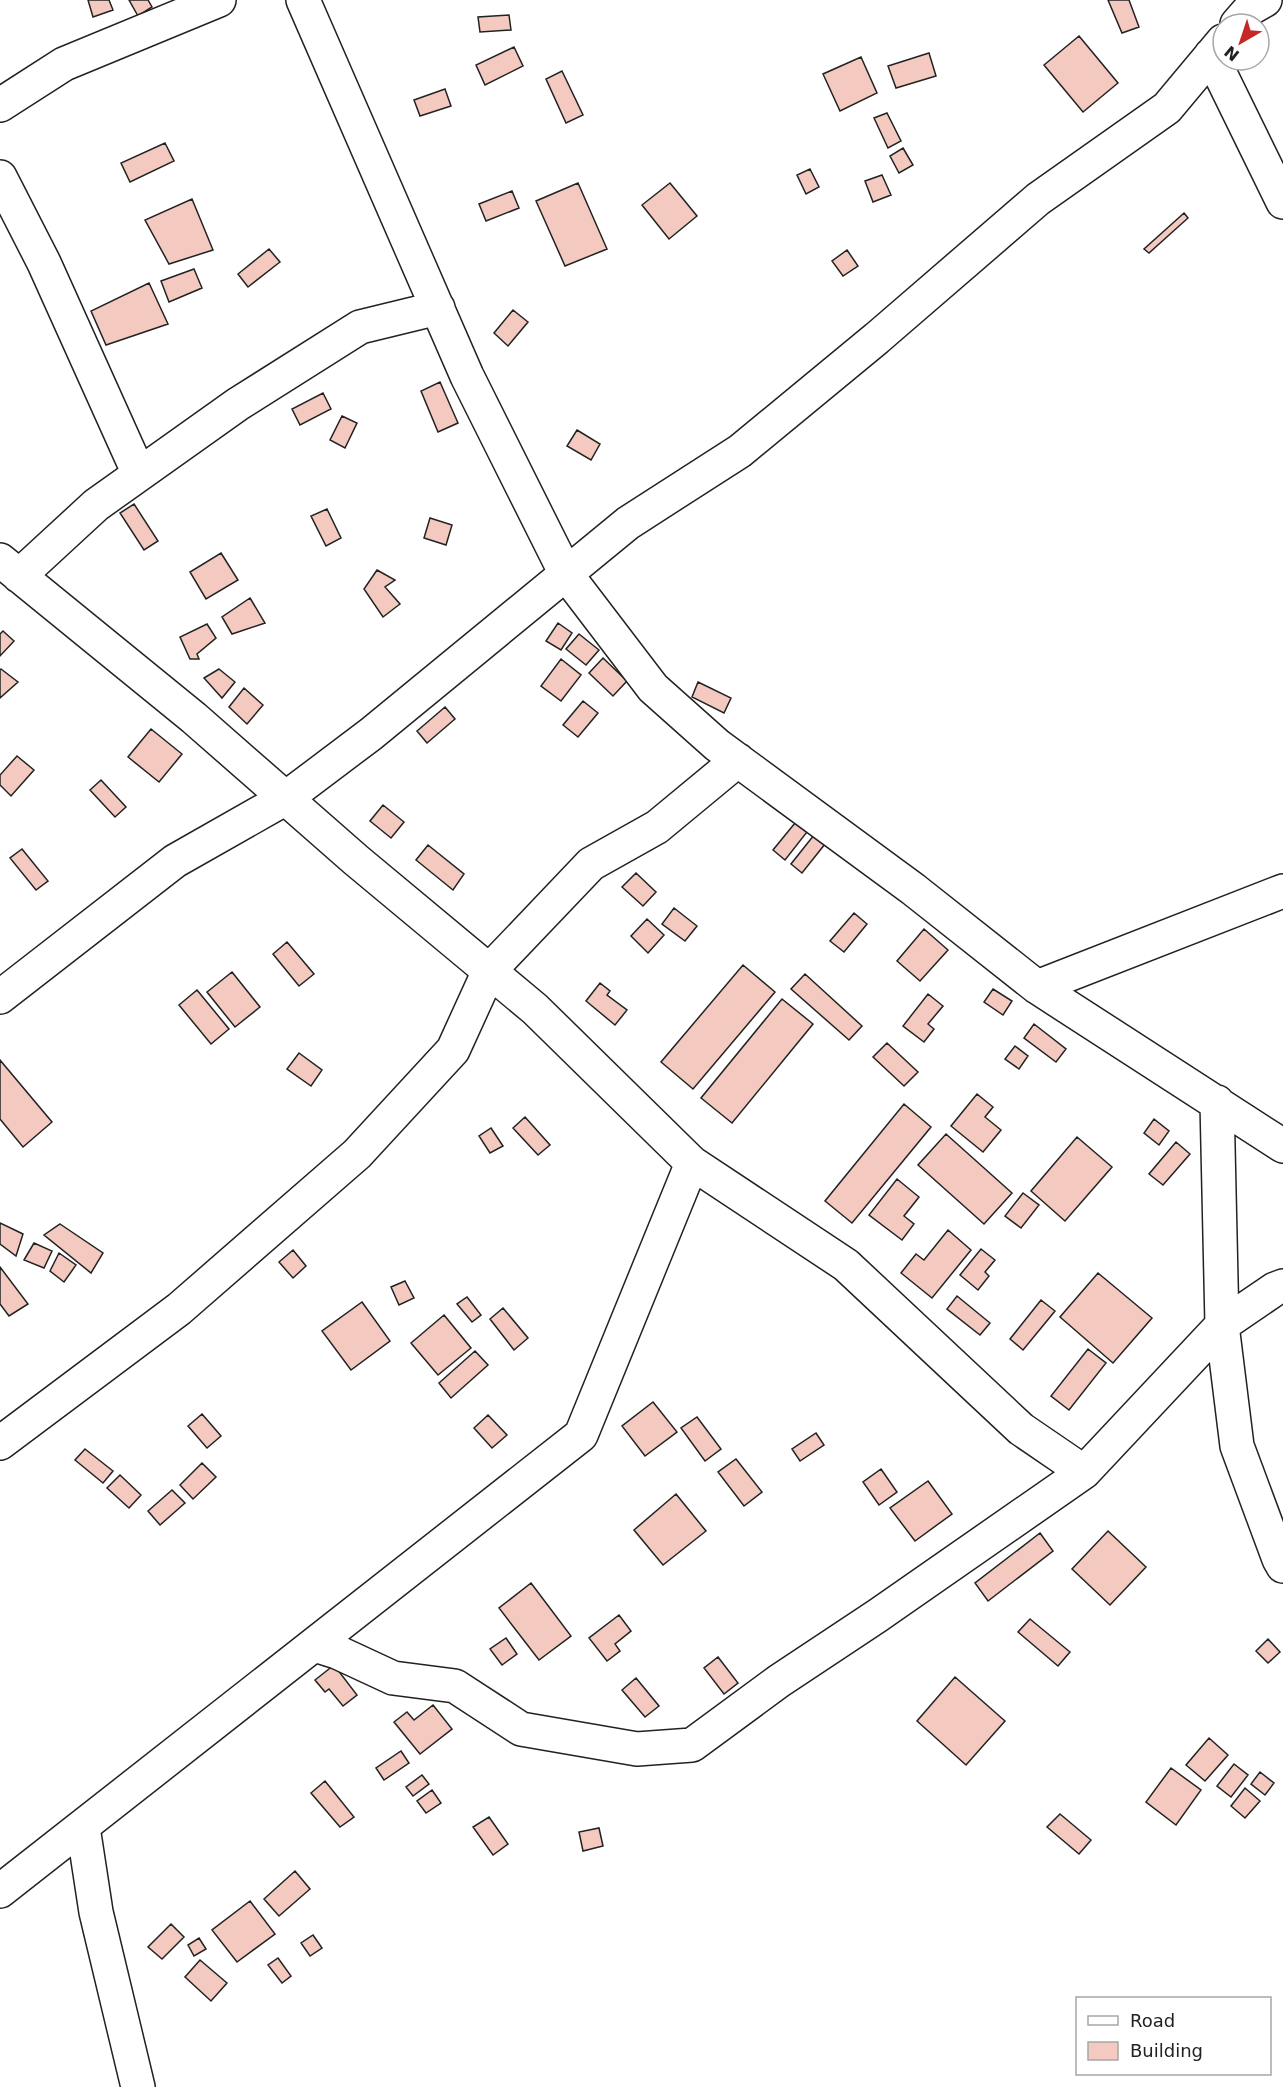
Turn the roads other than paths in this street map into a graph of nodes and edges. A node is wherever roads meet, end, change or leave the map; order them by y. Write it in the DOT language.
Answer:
graph roads {
  1 [pos="219,0"];
  2 [pos="303,0"];
  3 [pos="1265,0"];
  4 [pos="1248,12"];
  5 [pos="1211,55"];
  6 [pos="1227,72"];
  7 [pos="0,105"];
  8 [pos="0,177"];
  9 [pos="1283,202"];
  10 [pos="438,308"];
  11 [pos="139,474"];
  12 [pos="9,568"];
  13 [pos="566,574"];
  14 [pos="738,760"];
  15 [pos="286,798"];
  16 [pos="1283,891"];
  17 [pos="489,971"];
  18 [pos="1037,987"];
  19 [pos="0,997"];
  20 [pos="1217,1102"];
  21 [pos="1283,1146"];
  22 [pos="692,1163"];
  23 [pos="1283,1286"];
  24 [pos="1222,1325"];
  25 [pos="0,1443"];
  26 [pos="1084,1472"];
  27 [pos="1283,1566"];
  28 [pos="315,1645"];
  29 [pos="83,1827"];
  30 [pos="4,1882"];
  31 [pos="138,2087"];
  1 -- 7 [label="street"];
  2 -- 10 [label="street"];
  3 -- 4 [label="street"];
  5 -- 13 [label="street"];
  6 -- 9 [label="street"];
  8 -- 11 [label="street"];
  10 -- 11 [label="street"];
  10 -- 13 [label="street"];
  11 -- 12 [label="street"];
  12 -- 15 [label="street"];
  13 -- 14 [label="street"];
  13 -- 15 [label="street"];
  14 -- 17 [label="street"];
  14 -- 18 [label="street"];
  15 -- 17 [label="street"];
  15 -- 19 [label="street"];
  16 -- 18 [label="street"];
  17 -- 22 [label="street"];
  17 -- 25 [label="street"];
  18 -- 20 [label="street"];
  20 -- 21 [label="street"];
  20 -- 24 [label="street"];
  22 -- 26 [label="street"];
  22 -- 28 [label="street"];
  23 -- 24 [label="street"];
  24 -- 26 [label="street"];
  24 -- 27 [label="street"];
  26 -- 28 [label="street"];
  28 -- 29 [label="street"];
  29 -- 30 [label="street"];
  29 -- 31 [label="street"];
}
